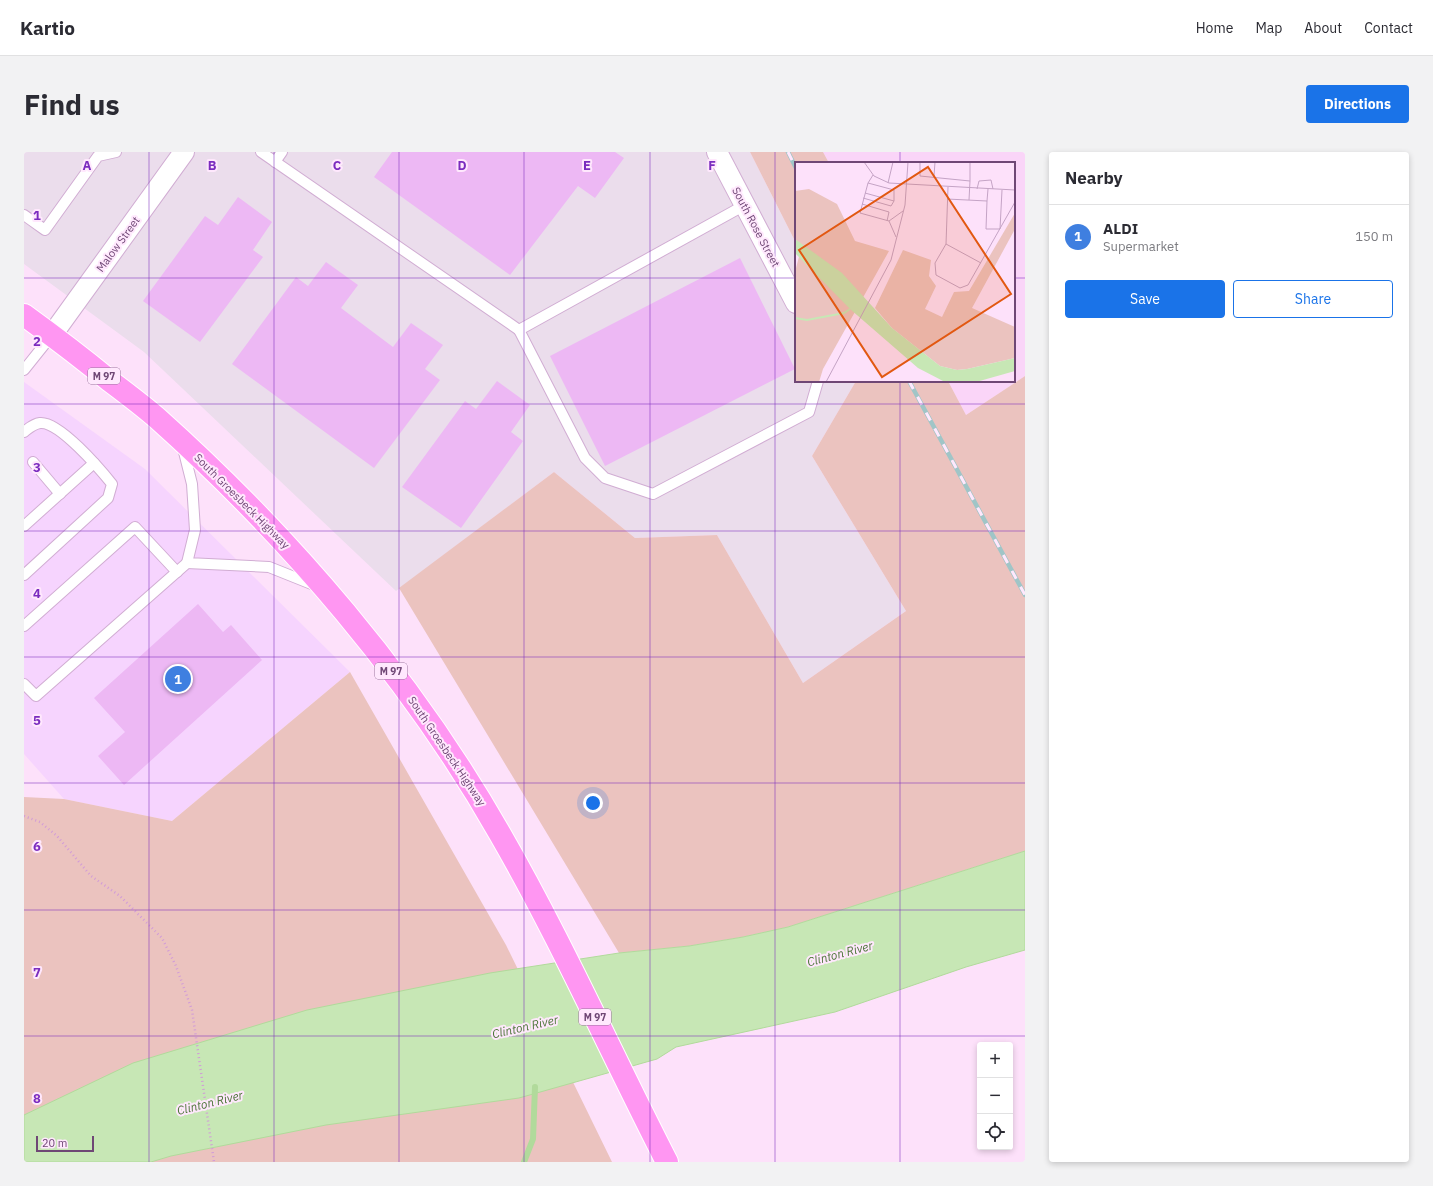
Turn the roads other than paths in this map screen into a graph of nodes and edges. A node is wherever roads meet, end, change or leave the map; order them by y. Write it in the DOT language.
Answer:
graph roads {
  1 [pos="116,152"];
  2 [pos="184,152"];
  3 [pos="261,152"];
  4 [pos="282,152"];
  5 [pos="717,152"];
  6 [pos="96,154"];
  7 [pos="275,162"];
  8 [pos="745,205"];
  9 [pos="24,215"];
  10 [pos="795,301"];
  11 [pos="24,315"];
  12 [pos="518,330"];
  13 [pos="52,335"];
  14 [pos="24,370"];
  15 [pos="818,382"];
  16 [pos="24,432"];
  17 [pos="180,440"];
  18 [pos="33,462"];
  19 [pos="94,463"];
  20 [pos="60,494"];
  21 [pos="24,526"];
  22 [pos="187,563"];
  23 [pos="177,572"];
  24 [pos="24,575"];
  25 [pos="323,588"];
  26 [pos="24,626"];
  27 [pos="24,684"];
  28 [pos="667,1162"];
  1 -- 6 [label="lane"];
  2 -- 13 [label="street, Malow Street"];
  3 -- 7 [label="lane"];
  4 -- 7 [label="lane"];
  5 -- 8 [label="street, South Rose Street"];
  6 -- 9 [label="lane"];
  7 -- 12 [label="lane"];
  8 -- 10 [label="street, South Rose Street"];
  8 -- 12 [label="lane"];
  11 -- 13 [label="main road, South Groesbeck Highway / M 97"];
  12 -- 15 [label="lane"];
  13 -- 14 [label="lane"];
  13 -- 17 [label="main road, South Groesbeck Highway / M 97"];
  16 -- 19 [label="lane"];
  17 -- 22 [label="lane"];
  17 -- 25 [label="main road, South Groesbeck Highway / M 97"];
  18 -- 20 [label="lane"];
  19 -- 20 [label="lane"];
  19 -- 24 [label="lane"];
  20 -- 21 [label="lane"];
  22 -- 23 [label="lane"];
  22 -- 25 [label="lane"];
  23 -- 26 [label="lane"];
  23 -- 27 [label="lane"];
  25 -- 28 [label="main road, South Groesbeck Highway / M 97"];
}
